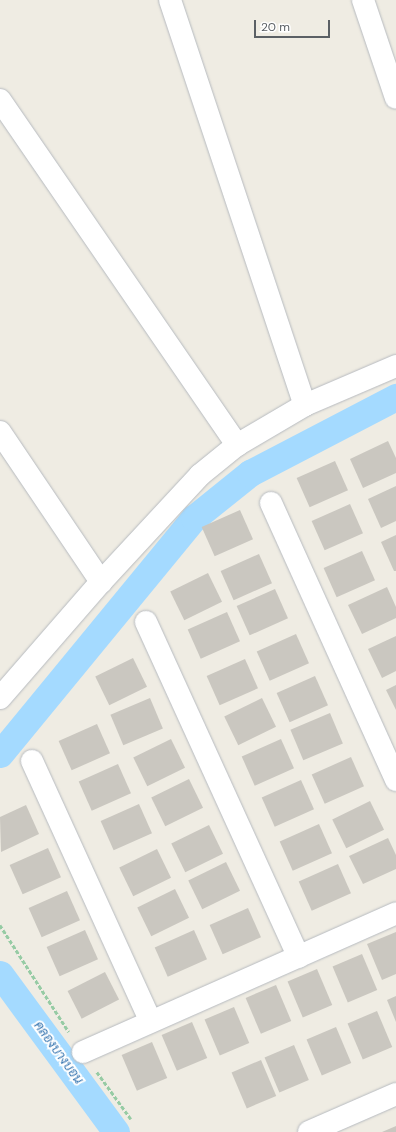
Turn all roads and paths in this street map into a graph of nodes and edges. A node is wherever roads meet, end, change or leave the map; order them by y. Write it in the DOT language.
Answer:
graph roads {
  1 [pos="170,0"];
  2 [pos="363,0"];
  3 [pos="396,98"];
  4 [pos="0,100"];
  5 [pos="396,366"];
  6 [pos="305,405"];
  7 [pos="0,432"];
  8 [pos="237,445"];
  9 [pos="271,503"];
  10 [pos="101,582"];
  11 [pos="146,622"];
  12 [pos="0,698"];
  13 [pos="32,761"];
  14 [pos="396,780"];
  15 [pos="396,913"];
  16 [pos="0,925"];
  17 [pos="299,958"];
  18 [pos="150,1020"];
  19 [pos="83,1052"];
  20 [pos="396,1094"];
  21 [pos="131,1119"];
  22 [pos="309,1132"];
  1 -- 6 [label="street"];
  2 -- 3 [label="street"];
  4 -- 8 [label="street"];
  5 -- 6 [label="street"];
  6 -- 8 [label="street"];
  7 -- 10 [label="street"];
  8 -- 10 [label="street"];
  9 -- 14 [label="street"];
  10 -- 12 [label="street"];
  11 -- 17 [label="street"];
  13 -- 18 [label="street"];
  15 -- 17 [label="street"];
  16 -- 19 [label="path"];
  17 -- 18 [label="street"];
  18 -- 19 [label="street"];
  19 -- 21 [label="path"];
  20 -- 22 [label="street"];
}
